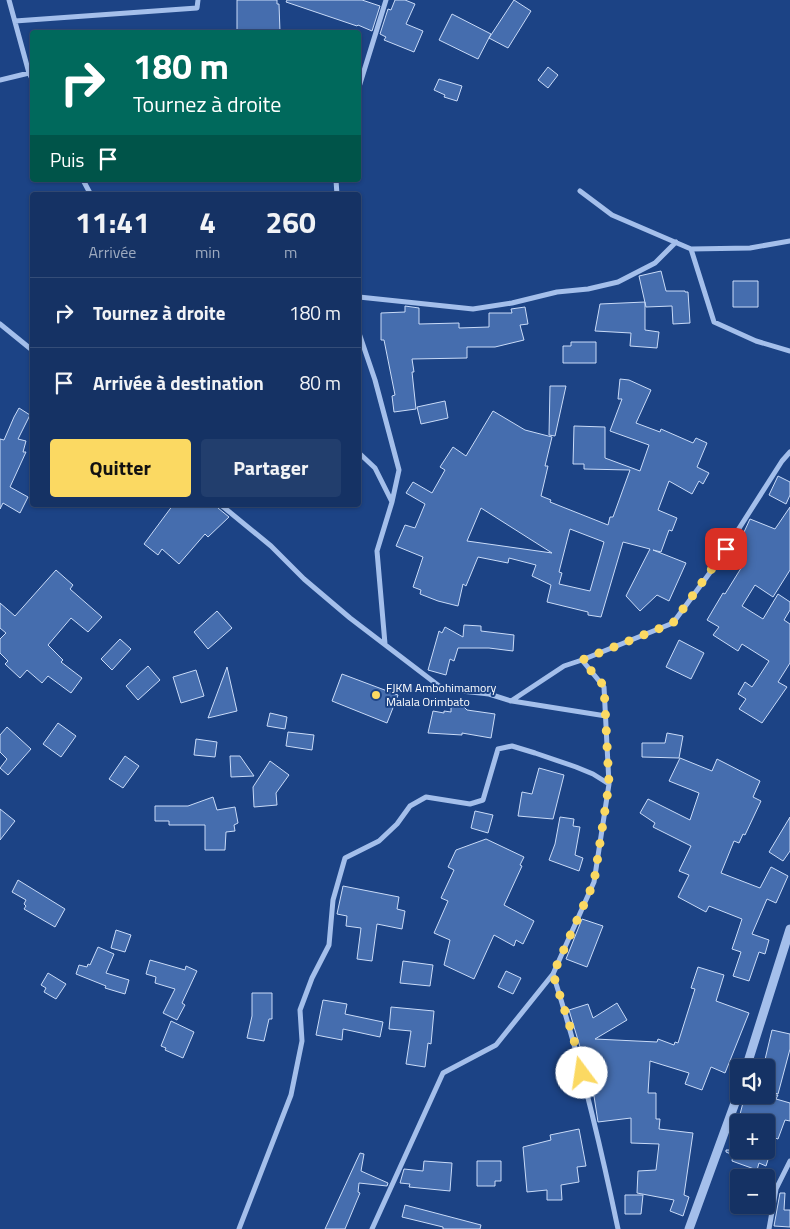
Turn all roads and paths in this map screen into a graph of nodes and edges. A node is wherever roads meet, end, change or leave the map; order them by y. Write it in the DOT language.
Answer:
graph roads {
  1 [pos="9,0"];
  2 [pos="198,0"];
  3 [pos="386,0"];
  4 [pos="15,21"];
  5 [pos="29,73"];
  6 [pos="0,80"];
  7 [pos="361,81"];
  8 [pos="580,191"];
  9 [pos="790,241"];
  10 [pos="676,242"];
  11 [pos="691,249"];
  12 [pos="361,297"];
  13 [pos="0,324"];
  14 [pos="361,339"];
  15 [pos="30,348"];
  16 [pos="790,351"];
  17 [pos="790,452"];
  18 [pos="361,455"];
  19 [pos="392,502"];
  20 [pos="223,507"];
  21 [pos="385,644"];
  22 [pos="582,660"];
  23 [pos="511,701"];
  24 [pos="606,716"];
  25 [pos="609,784"];
  26 [pos="790,929"];
  27 [pos="553,974"];
  28 [pos="749,1059"];
  29 [pos="735,1104"];
  30 [pos="790,1161"];
  31 [pos="239,1229"];
  32 [pos="372,1229"];
  33 [pos="618,1229"];
  34 [pos="689,1229"];
  35 [pos="769,1229"];
  1 -- 4 [label="street"];
  2 -- 4 [label="street"];
  3 -- 7 [label="street"];
  4 -- 5 [label="street"];
  5 -- 6 [label="street"];
  8 -- 10 [label="street"];
  9 -- 11 [label="street"];
  10 -- 11 [label="street"];
  10 -- 12 [label="street"];
  11 -- 16 [label="street"];
  13 -- 15 [label="street"];
  14 -- 19 [label="street"];
  17 -- 22 [label="street"];
  18 -- 19 [label="street"];
  19 -- 21 [label="street"];
  20 -- 21 [label="street"];
  21 -- 23 [label="street"];
  22 -- 23 [label="street"];
  22 -- 24 [label="street"];
  23 -- 24 [label="street"];
  24 -- 25 [label="street"];
  25 -- 27 [label="street"];
  25 -- 31 [label="street"];
  26 -- 28 [label="street"];
  27 -- 32 [label="street"];
  27 -- 33 [label="street"];
  29 -- 34 [label="street"];
  30 -- 35 [label="street"];
}
